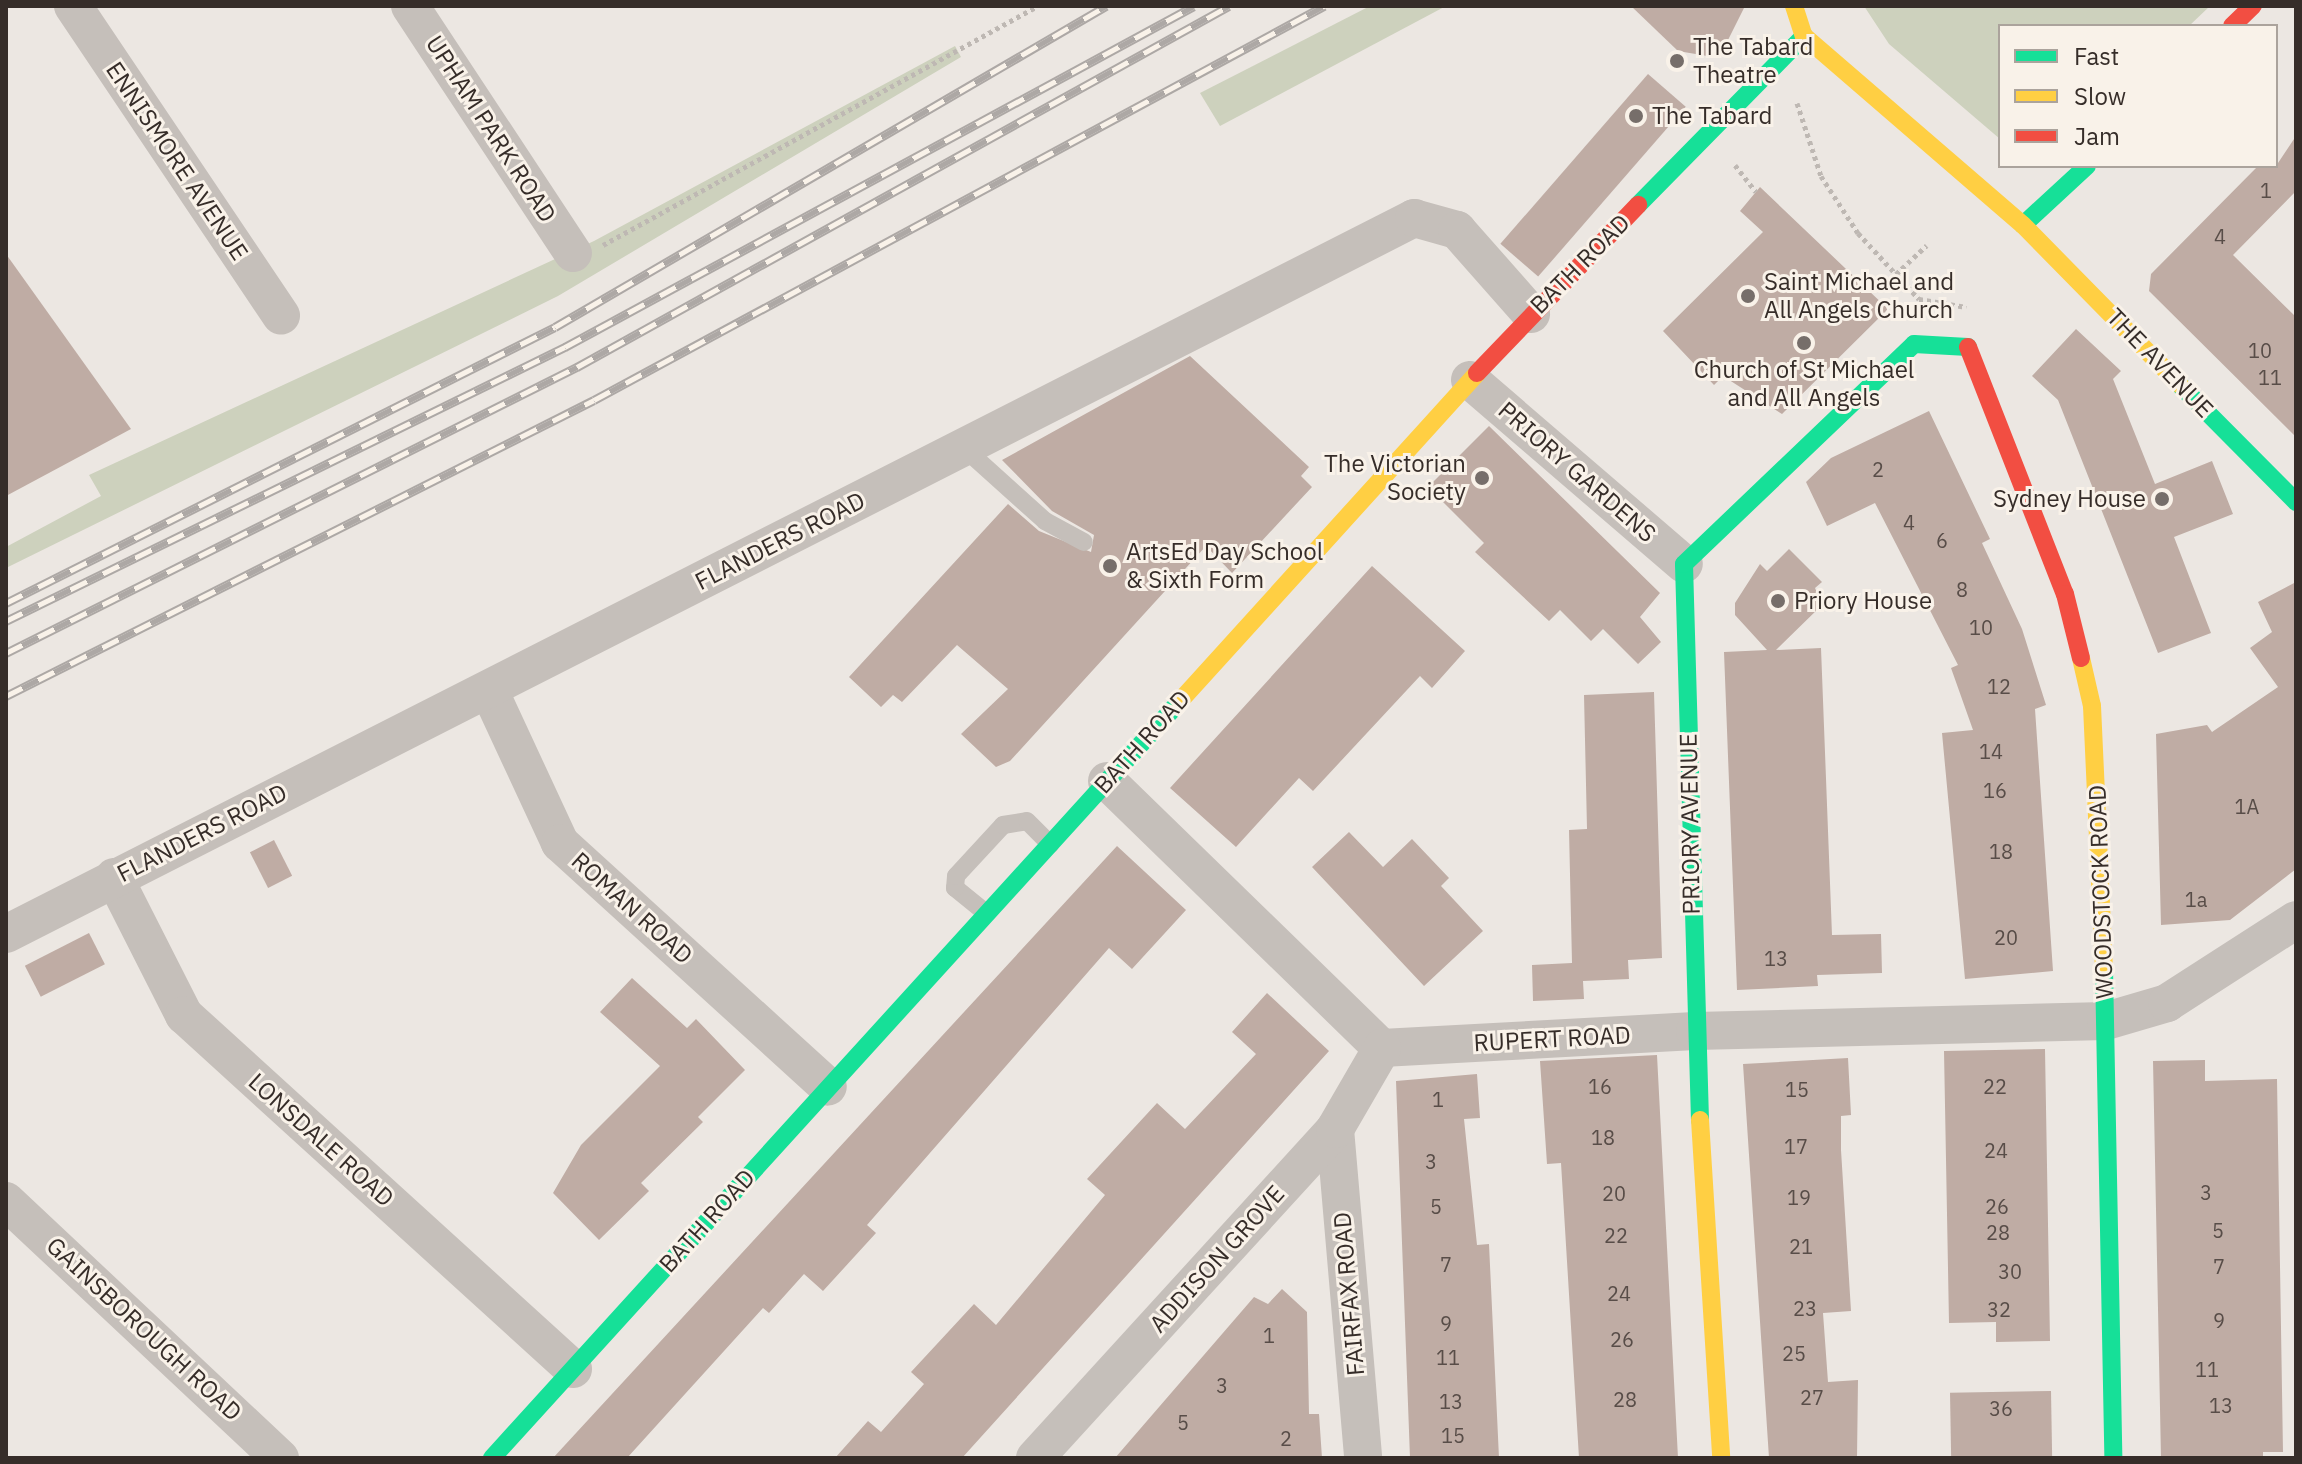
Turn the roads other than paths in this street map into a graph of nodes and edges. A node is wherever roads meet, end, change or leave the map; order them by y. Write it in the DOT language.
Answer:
graph roads {
  1 [pos="73,6"];
  2 [pos="410,6"];
  3 [pos="1794,6"];
  4 [pos="2253,6"];
  5 [pos="2234,24"];
  6 [pos="1804,36"];
  7 [pos="2085,168"];
  8 [pos="2023,225"];
  9 [pos="573,253"];
  10 [pos="1531,314"];
  11 [pos="281,316"];
  12 [pos="1470,380"];
  13 [pos="964,448"];
  14 [pos="2296,502"];
  15 [pos="1084,542"];
  16 [pos="1684,564"];
  17 [pos="489,690"];
  18 [pos="1107,781"];
  19 [pos="1050,844"];
  20 [pos="114,877"];
  21 [pos="986,913"];
  22 [pos="2295,922"];
  23 [pos="6,934"];
  24 [pos="2106,1021"];
  25 [pos="1695,1031"];
  26 [pos="1382,1048"];
  27 [pos="828,1087"];
  28 [pos="1335,1129"];
  29 [pos="6,1201"];
  30 [pos="573,1369"];
  31 [pos="280,1458"];
  32 [pos="492,1458"];
  33 [pos="1035,1458"];
  34 [pos="1363,1458"];
  35 [pos="1721,1458"];
  36 [pos="2113,1458"];
  1 -- 11 [label="street, ENNISMORE AVENUE"];
  2 -- 9 [label="street, UPHAM PARK ROAD"];
  3 -- 6 [label="main road"];
  4 -- 5 [label="main road"];
  6 -- 8 [label="main road, THE AVENUE"];
  6 -- 10 [label="main road, BATH ROAD"];
  7 -- 8 [label="main road"];
  8 -- 14 [label="main road, THE AVENUE"];
  10 -- 12 [label="main road, BATH ROAD"];
  10 -- 13 [label="street, FLANDERS ROAD"];
  12 -- 16 [label="street, PRIORY GARDENS"];
  12 -- 18 [label="main road, BATH ROAD"];
  13 -- 15 [label="lane"];
  13 -- 17 [label="street, FLANDERS ROAD"];
  16 -- 24 [label="main road, WOODSTOCK ROAD"];
  16 -- 25 [label="main road, PRIORY AVENUE"];
  17 -- 20 [label="street, FLANDERS ROAD"];
  17 -- 27 [label="street, ROMAN ROAD"];
  18 -- 19 [label="main road, BATH ROAD"];
  18 -- 26 [label="street"];
  19 -- 21 [label="main road, BATH ROAD"];
  19 -- 21 [label="lane"];
  20 -- 23 [label="street, FLANDERS ROAD"];
  20 -- 30 [label="street, LONSDALE ROAD"];
  21 -- 27 [label="main road, BATH ROAD"];
  22 -- 24 [label="street, RUPERT ROAD"];
  24 -- 25 [label="street, RUPERT ROAD"];
  24 -- 36 [label="main road, WOODSTOCK ROAD"];
  25 -- 26 [label="street, RUPERT ROAD"];
  25 -- 35 [label="main road, PRIORY AVENUE"];
  26 -- 28 [label="street, ADDISON GROVE"];
  27 -- 30 [label="main road, BATH ROAD"];
  28 -- 33 [label="street, ADDISON GROVE"];
  28 -- 34 [label="street, FAIRFAX ROAD"];
  29 -- 31 [label="street, GAINSBOROUGH ROAD"];
  30 -- 32 [label="main road, BATH ROAD"];
}
